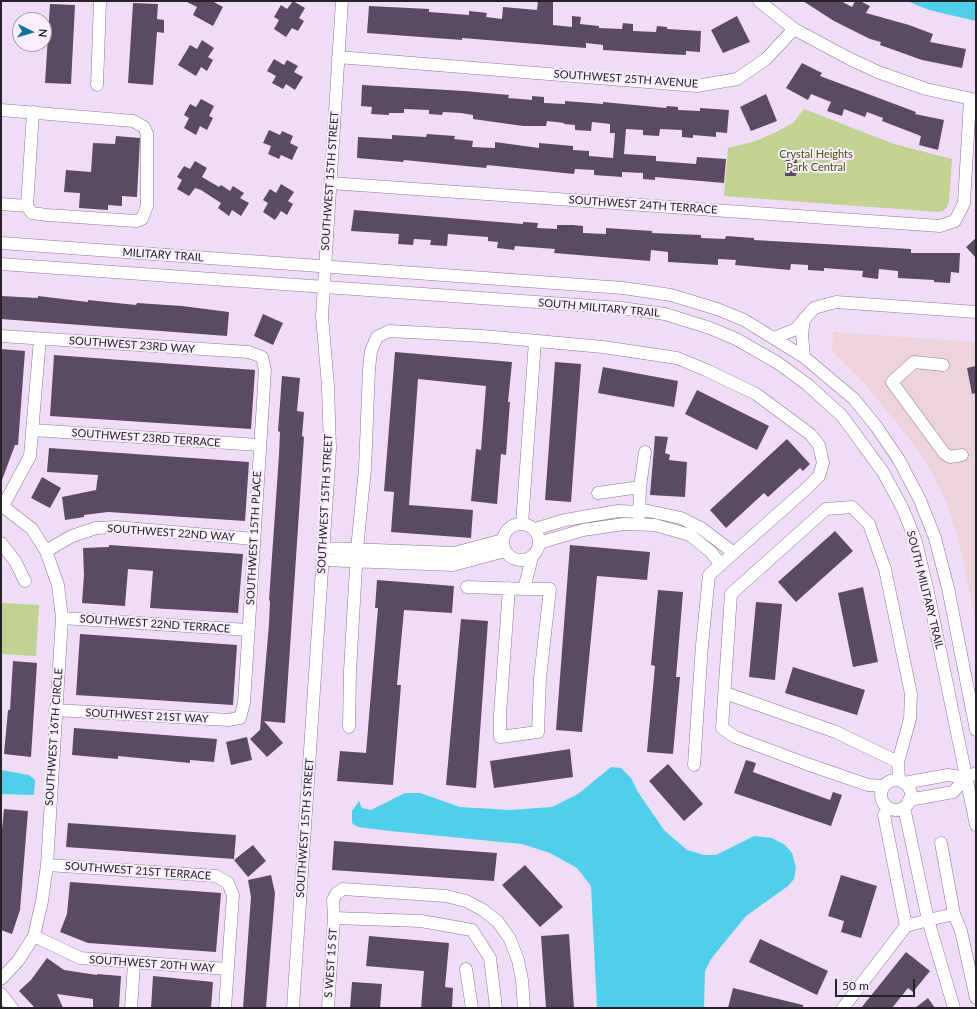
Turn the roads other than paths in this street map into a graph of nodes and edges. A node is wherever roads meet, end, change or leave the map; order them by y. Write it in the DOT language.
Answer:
graph roads {
  1 [pos="100,1"];
  2 [pos="342,1"];
  3 [pos="759,1"];
  4 [pos="794,29"];
  5 [pos="338,57"];
  6 [pos="96,85"];
  7 [pos="973,100"];
  8 [pos="1,110"];
  9 [pos="33,112"];
  10 [pos="330,183"];
  11 [pos="1,204"];
  12 [pos="27,206"];
  13 [pos="1,243"];
  14 [pos="1,264"];
  15 [pos="325,266"];
  16 [pos="323,287"];
  17 [pos="976,312"];
  18 [pos="804,319"];
  19 [pos="1,336"];
  20 [pos="774,338"];
  21 [pos="40,339"];
  22 [pos="535,341"];
  23 [pos="262,357"];
  24 [pos="804,357"];
  25 [pos="943,365"];
  26 [pos="32,430"];
  27 [pos="259,445"];
  28 [pos="645,452"];
  29 [pos="962,456"];
  30 [pos="640,488"];
  31 [pos="598,493"];
  32 [pos="2,505"];
  33 [pos="639,515"];
  34 [pos="522,524"];
  35 [pos="535,529"];
  36 [pos="254,539"];
  37 [pos="1,543"];
  38 [pos="539,543"];
  39 [pos="504,545"];
  40 [pos="46,551"];
  41 [pos="734,553"];
  42 [pos="323,554"];
  43 [pos="357,555"];
  44 [pos="532,557"];
  45 [pos="721,565"];
  46 [pos="25,580"];
  47 [pos="467,587"];
  48 [pos="509,588"];
  49 [pos="524,589"];
  50 [pos="62,618"];
  51 [pos="248,630"];
  52 [pos="725,693"];
  53 [pos="55,710"];
  54 [pos="240,718"];
  55 [pos="349,727"];
  56 [pos="976,730"];
  57 [pos="898,762"];
  58 [pos="694,765"];
  59 [pos="971,776"];
  60 [pos="916,780"];
  61 [pos="901,781"];
  62 [pos="884,786"];
  63 [pos="911,802"];
  64 [pos="888,808"];
  65 [pos="976,825"];
  66 [pos="941,843"];
  67 [pos="47,865"];
  68 [pos="954,914"];
  69 [pos="334,918"];
  70 [pos="928,920"];
  71 [pos="906,926"];
  72 [pos="34,936"];
  73 [pos="134,964"];
  74 [pos="227,969"];
  75 [pos="466,969"];
  76 [pos="1,979"];
  77 [pos="1,994"];
  78 [pos="976,998"];
  79 [pos="12,1008"];
  80 [pos="131,1008"];
  81 [pos="224,1008"];
  82 [pos="293,1008"];
  83 [pos="328,1008"];
  84 [pos="472,1008"];
  85 [pos="496,1008"];
  86 [pos="524,1008"];
  87 [pos="843,1008"];
  88 [pos="954,1008"];
  1 -- 6 [label="street"];
  2 -- 5 [label="street, SOUTHWEST 15TH STREET"];
  3 -- 4 [label="street"];
  4 -- 5 [label="street, SOUTHWEST 25TH AVENUE"];
  4 -- 7 [label="street"];
  5 -- 10 [label="street, SOUTHWEST 15TH STREET"];
  7 -- 10 [label="street, SOUTHWEST 24TH TERRACE"];
  8 -- 9 [label="street"];
  9 -- 12 [label="street"];
  9 -- 12 [label="street"];
  10 -- 15 [label="street, SOUTHWEST 15TH STREET"];
  11 -- 12 [label="street"];
  13 -- 15 [label="street, MILITARY TRAIL"];
  14 -- 16 [label="street, MILITARY TRAIL"];
  15 -- 16 [label="street, SOUTHWEST 15TH STREET"];
  15 -- 20 [label="street, SOUTH MILITARY TRAIL"];
  16 -- 42 [label="street, SOUTHWEST 15TH STREET"];
  16 -- 59 [label="street, SOUTH MILITARY TRAIL"];
  17 -- 18 [label="street"];
  18 -- 20 [label="street"];
  18 -- 24 [label="street"];
  19 -- 21 [label="street, SOUTHWEST 23RD WAY"];
  20 -- 24 [label="street, SOUTH MILITARY TRAIL"];
  21 -- 23 [label="street, SOUTHWEST 23RD WAY"];
  21 -- 26 [label="street"];
  22 -- 34 [label="street"];
  22 -- 41 [label="street"];
  22 -- 43 [label="street"];
  23 -- 27 [label="street, SOUTHWEST 15TH PLACE"];
  24 -- 56 [label="street, SOUTH MILITARY TRAIL"];
  25 -- 29 [label="street"];
  26 -- 27 [label="street, SOUTHWEST 23RD TERRACE"];
  26 -- 32 [label="street"];
  27 -- 36 [label="street, SOUTHWEST 15TH PLACE"];
  28 -- 30 [label="street"];
  30 -- 31 [label="street"];
  30 -- 33 [label="street"];
  32 -- 40 [label="street, SOUTHWEST 16TH CIRCLE"];
  33 -- 35 [label="street"];
  33 -- 38 [label="street"];
  33 -- 41 [label="street"];
  33 -- 45 [label="street"];
  34 -- 35 [label="street"];
  34 -- 39 [label="street"];
  35 -- 38 [label="street"];
  36 -- 40 [label="street, SOUTHWEST 22ND WAY"];
  36 -- 51 [label="street, SOUTHWEST 15TH PLACE"];
  37 -- 46 [label="street"];
  38 -- 44 [label="street"];
  39 -- 43 [label="street"];
  39 -- 44 [label="street"];
  40 -- 50 [label="street, SOUTHWEST 16TH CIRCLE"];
  41 -- 45 [label="street"];
  42 -- 43 [label="street"];
  42 -- 82 [label="street, SOUTHWEST 15TH STREET"];
  43 -- 55 [label="street"];
  44 -- 49 [label="street"];
  45 -- 58 [label="street"];
  47 -- 48 [label="street"];
  48 -- 49 [label="street"];
  48 -- 49 [label="street"];
  50 -- 51 [label="street, SOUTHWEST 22ND TERRACE"];
  50 -- 53 [label="street, SOUTHWEST 16TH CIRCLE"];
  51 -- 54 [label="street, SOUTHWEST 15TH PLACE"];
  52 -- 57 [label="street"];
  52 -- 57 [label="street"];
  52 -- 62 [label="street"];
  53 -- 54 [label="street, SOUTHWEST 21ST WAY"];
  53 -- 67 [label="street, SOUTHWEST 16TH CIRCLE"];
  57 -- 61 [label="street"];
  59 -- 60 [label="street"];
  59 -- 63 [label="street"];
  59 -- 65 [label="street, SOUTH MILITARY TRAIL"];
  60 -- 61 [label="street"];
  60 -- 63 [label="street"];
  61 -- 62 [label="street"];
  61 -- 63 [label="street"];
  62 -- 64 [label="street"];
  63 -- 64 [label="street"];
  63 -- 70 [label="street"];
  64 -- 71 [label="street"];
  66 -- 68 [label="street"];
  67 -- 72 [label="street, SOUTHWEST 16TH CIRCLE"];
  67 -- 74 [label="street, SOUTHWEST 21ST TERRACE"];
  68 -- 70 [label="street"];
  68 -- 78 [label="street"];
  69 -- 83 [label="street, S WEST 15 ST"];
  69 -- 85 [label="street"];
  69 -- 86 [label="street, S WEST 15 ST"];
  70 -- 71 [label="street"];
  70 -- 88 [label="street"];
  71 -- 87 [label="street"];
  72 -- 73 [label="street, SOUTHWEST 20TH WAY"];
  72 -- 76 [label="street, SOUTHWEST 16TH CIRCLE"];
  73 -- 74 [label="street, SOUTHWEST 20TH WAY"];
  73 -- 80 [label="street"];
  74 -- 81 [label="street"];
  75 -- 84 [label="street"];
  77 -- 79 [label="street"];
}
